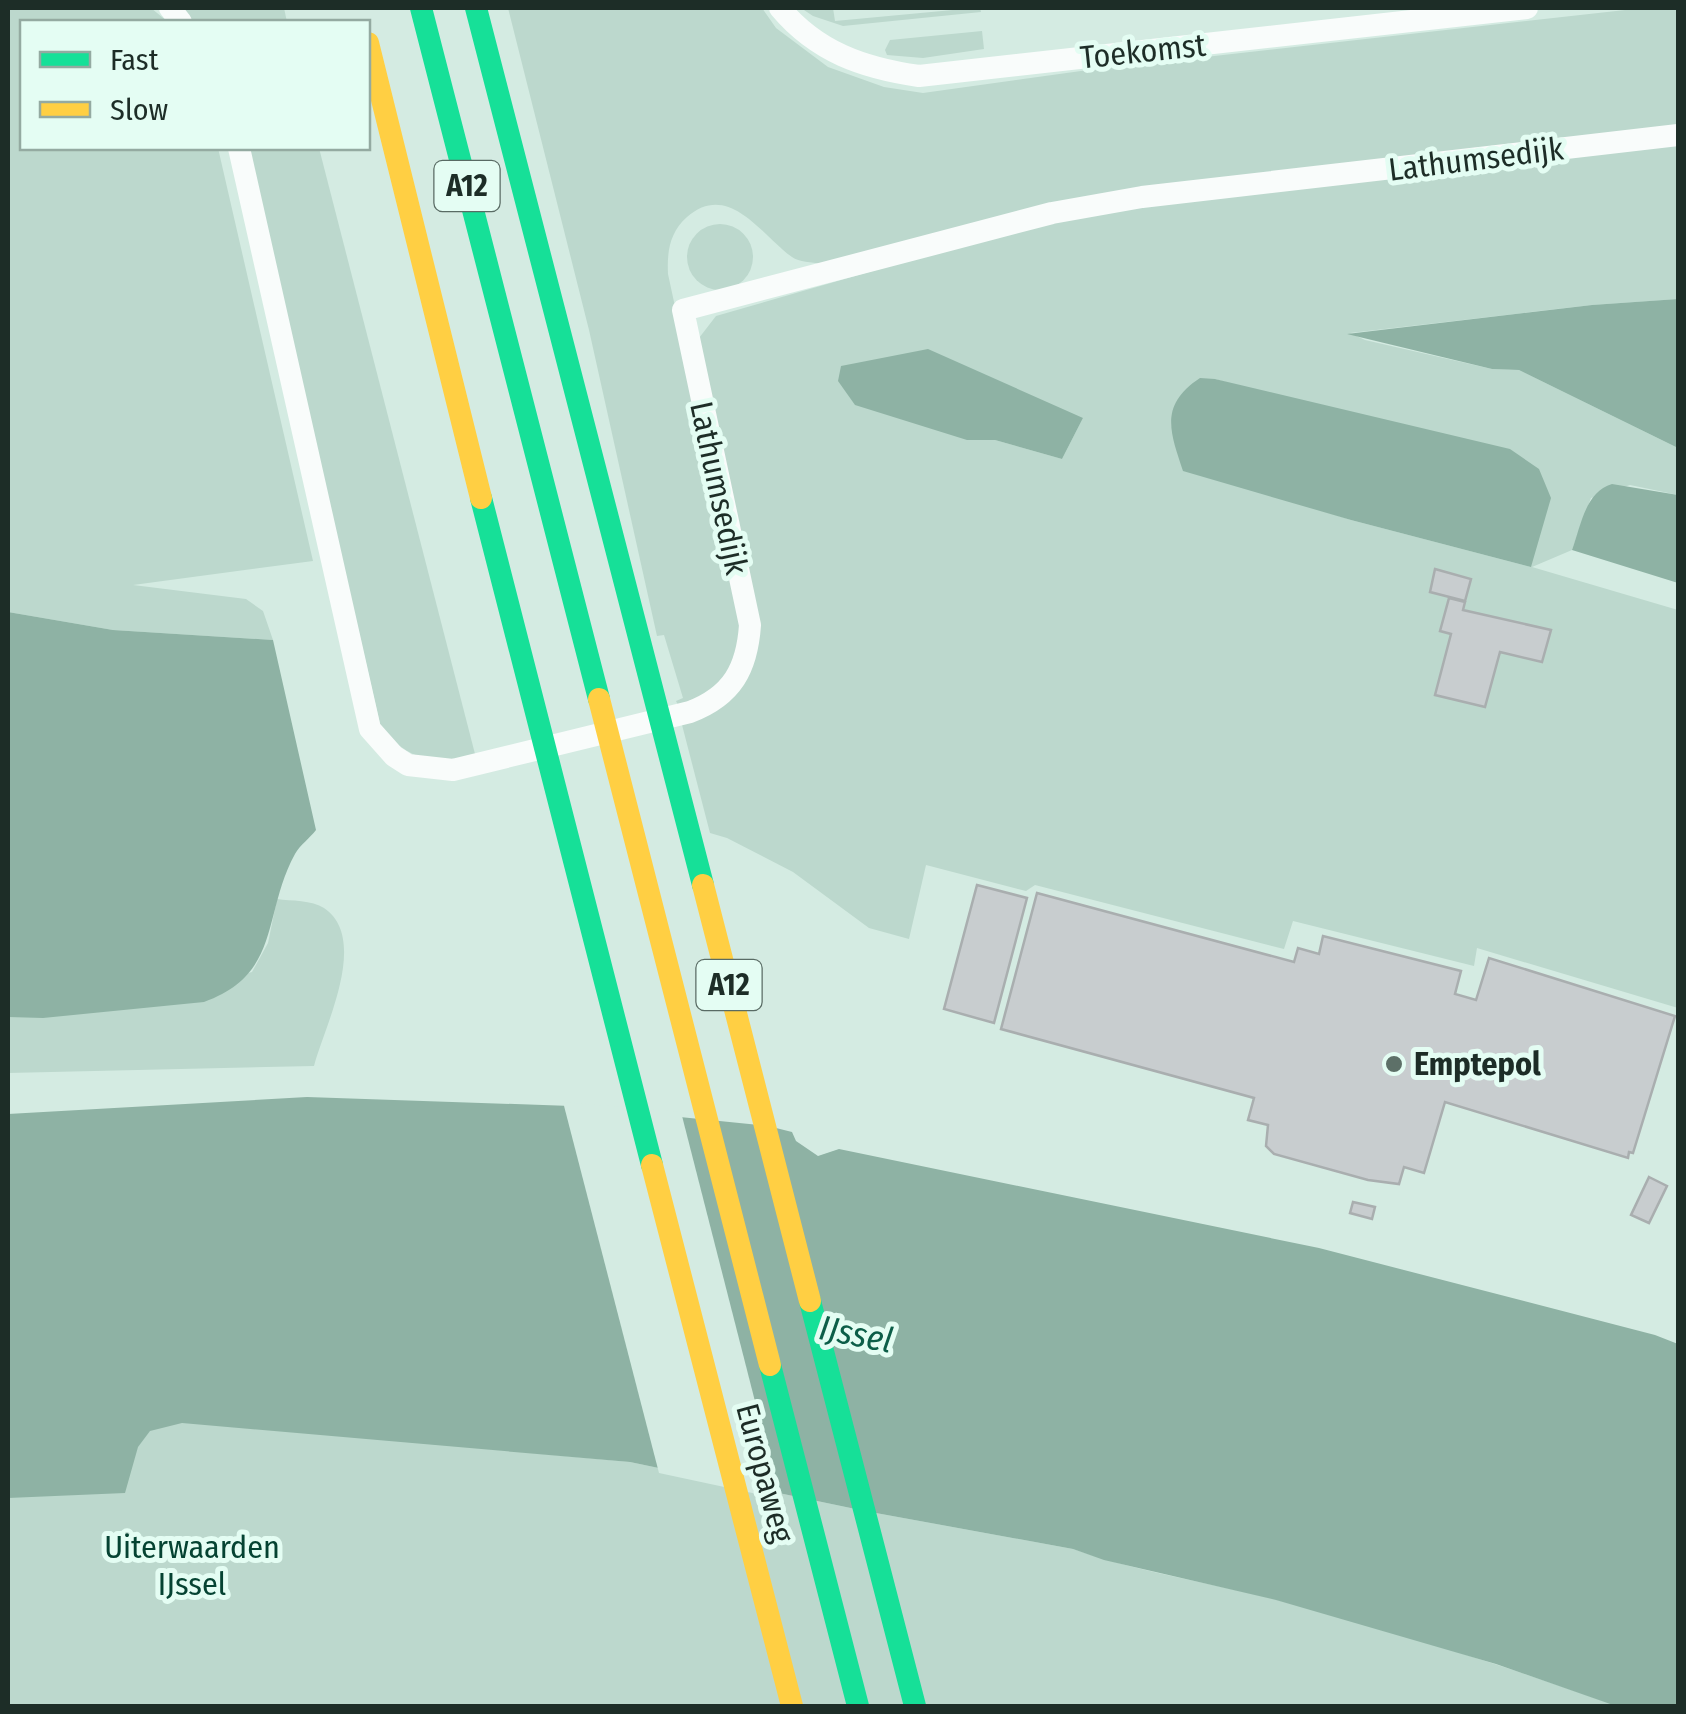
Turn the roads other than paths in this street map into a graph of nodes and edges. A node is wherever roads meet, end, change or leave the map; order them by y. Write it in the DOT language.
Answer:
graph roads {
  1 [pos="421,8"];
  2 [pos="476,8"];
  3 [pos="780,8"];
  4 [pos="1527,8"];
  5 [pos="370,50"];
  6 [pos="1678,135"];
  7 [pos="239,150"];
  8 [pos="792,1706"];
  9 [pos="858,1706"];
  10 [pos="915,1706"];
  1 -- 9 [label="highway, Europaweg / A12"];
  2 -- 10 [label="highway, A12"];
  3 -- 4 [label="street, Toekomst"];
  5 -- 8 [label="highway, Europaweg / A12"];
  6 -- 7 [label="street, Lathumsedijk"];
}
